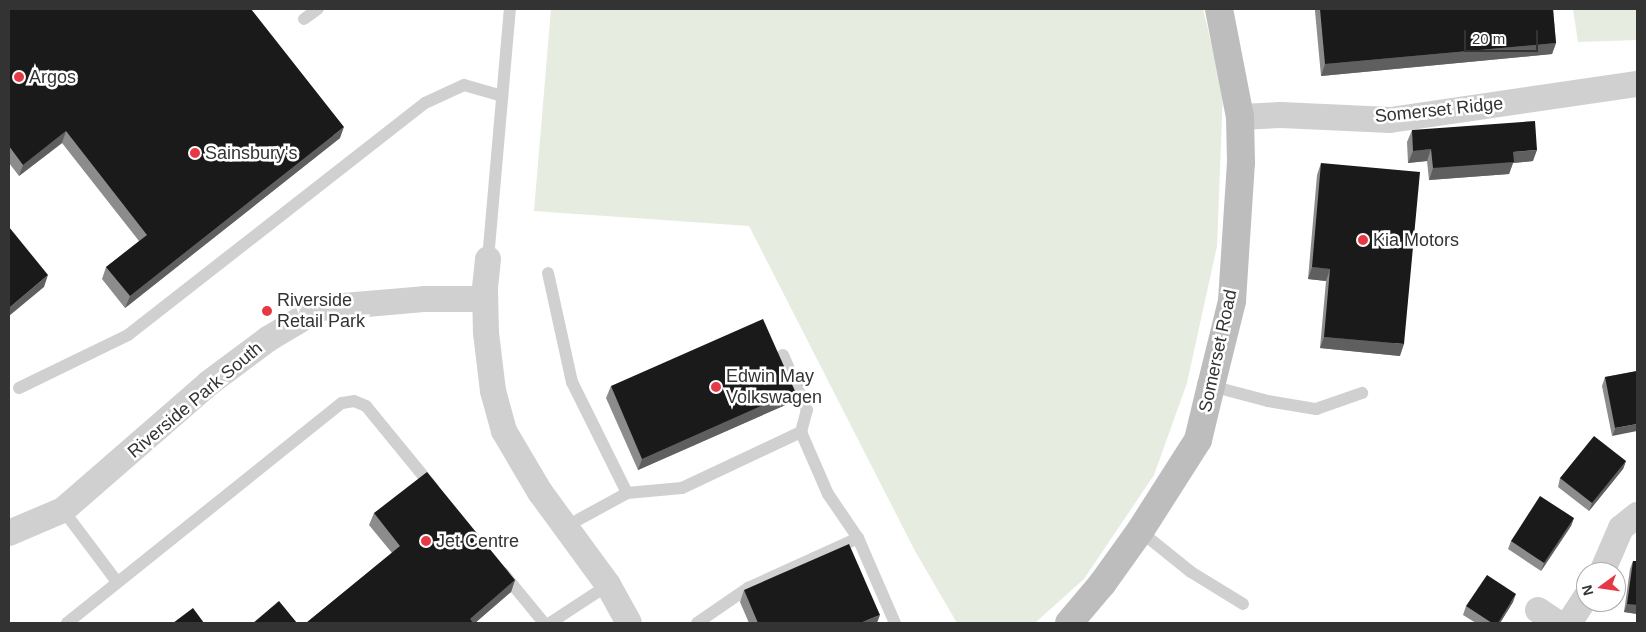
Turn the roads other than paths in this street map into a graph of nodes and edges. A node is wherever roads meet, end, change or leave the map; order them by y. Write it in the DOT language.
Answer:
graph roads {
  1 [pos="318,9"];
  2 [pos="510,9"];
  3 [pos="1219,9"];
  4 [pos="304,20"];
  5 [pos="1637,84"];
  6 [pos="502,96"];
  7 [pos="1240,117"];
  8 [pos="488,259"];
  9 [pos="548,273"];
  10 [pos="485,300"];
  11 [pos="783,355"];
  12 [pos="1211,386"];
  13 [pos="19,388"];
  14 [pos="1362,393"];
  15 [pos="801,432"];
  16 [pos="627,493"];
  17 [pos="443,500"];
  18 [pos="63,510"];
  19 [pos="1637,515"];
  20 [pos="565,527"];
  21 [pos="1140,531"];
  22 [pos="9,533"];
  23 [pos="858,538"];
  24 [pos="494,562"];
  25 [pos="1606,562"];
  26 [pos="117,582"];
  27 [pos="608,584"];
  28 [pos="1243,604"];
  29 [pos="1576,612"];
  30 [pos="713,618"];
  31 [pos="67,623"];
  32 [pos="544,623"];
  33 [pos="550,623"];
  34 [pos="630,623"];
  35 [pos="697,623"];
  36 [pos="895,623"];
  37 [pos="1069,623"];
  38 [pos="1569,623"];
  1 -- 4 [label="lane"];
  2 -- 6 [label="lane"];
  3 -- 7 [label="street, Somerset Road"];
  5 -- 7 [label="street, Somerset Ridge"];
  6 -- 8 [label="lane"];
  6 -- 13 [label="lane"];
  7 -- 12 [label="street, Somerset Road"];
  8 -- 10 [label="street"];
  9 -- 16 [label="lane"];
  10 -- 18 [label="street, Riverside Park South"];
  10 -- 20 [label="street"];
  11 -- 15 [label="lane"];
  12 -- 14 [label="lane"];
  12 -- 21 [label="street, Somerset Road"];
  15 -- 16 [label="lane"];
  15 -- 23 [label="lane"];
  16 -- 20 [label="lane"];
  17 -- 26 [label="lane"];
  18 -- 22 [label="street, Riverside Park South"];
  18 -- 26 [label="lane"];
  19 -- 25 [label="street"];
  20 -- 27 [label="street"];
  21 -- 28 [label="lane"];
  21 -- 37 [label="street, Somerset Road"];
  23 -- 30 [label="lane"];
  23 -- 36 [label="lane"];
  24 -- 32 [label="lane"];
  26 -- 31 [label="lane"];
  27 -- 33 [label="lane"];
  27 -- 34 [label="street"];
  29 -- 38 [label="street"];
  30 -- 35 [label="lane"];
}
